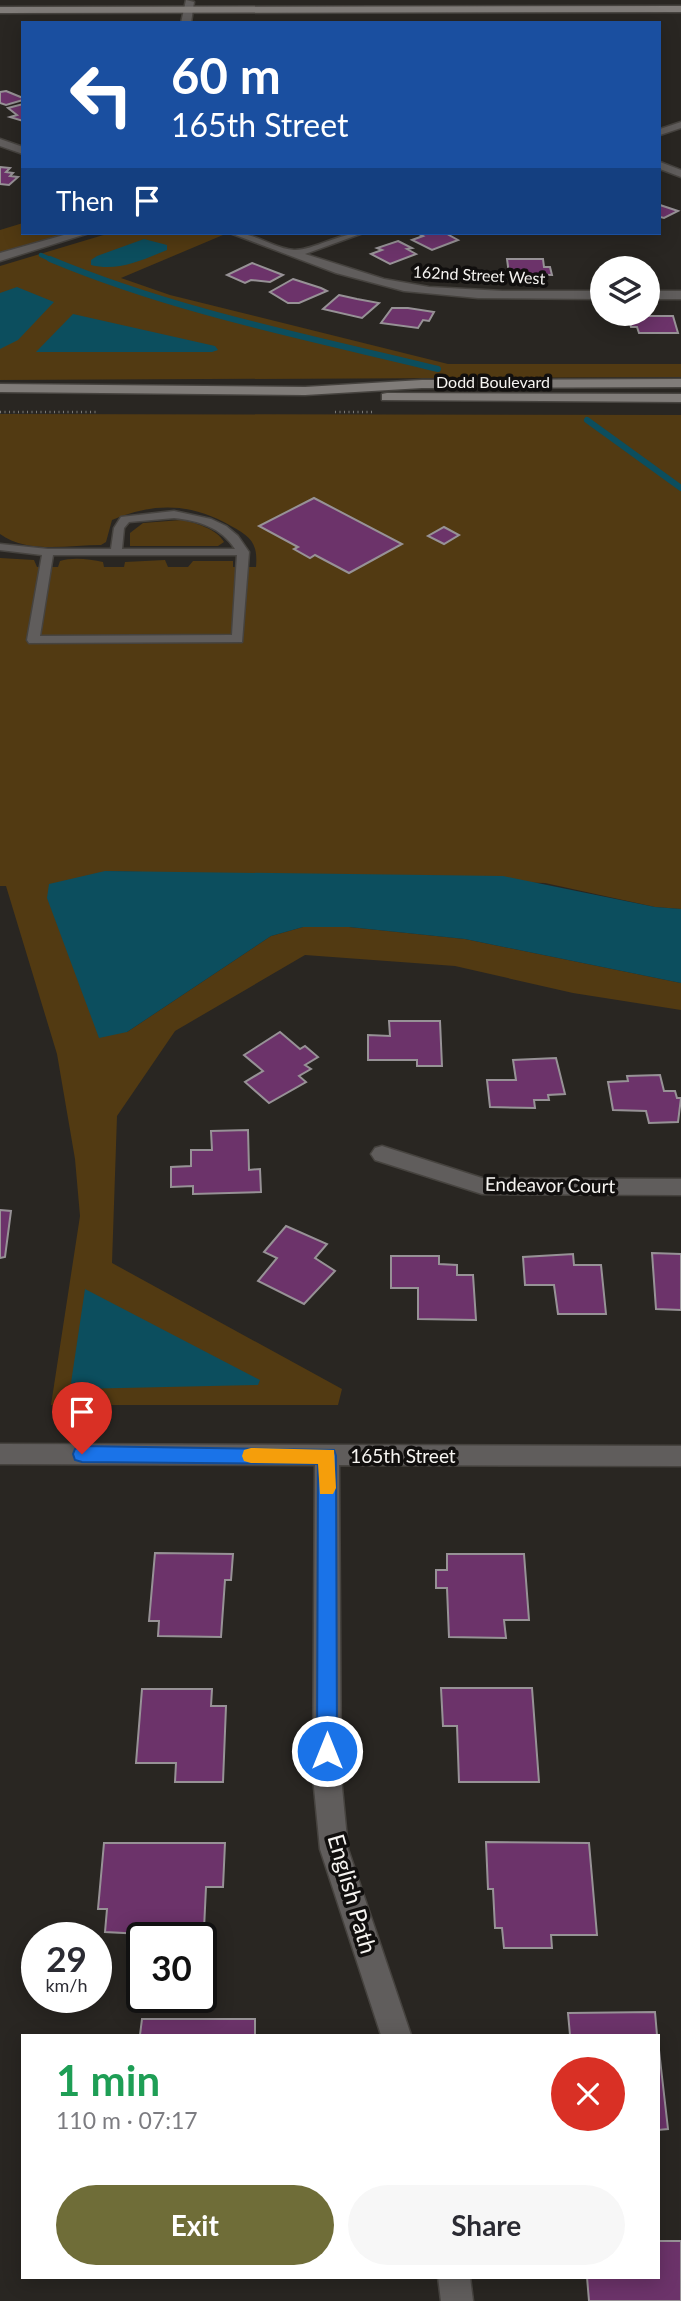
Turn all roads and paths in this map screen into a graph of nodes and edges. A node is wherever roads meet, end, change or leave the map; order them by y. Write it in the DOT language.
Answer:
graph roads {
  1 [pos="681,9"];
  2 [pos="0,10"];
  3 [pos="187,14"];
  4 [pos="0,20"];
  5 [pos="567,21"];
  6 [pos="681,125"];
  7 [pos="661,132"];
  8 [pos="0,142"];
  9 [pos="21,150"];
  10 [pos="661,165"];
  11 [pos="681,174"];
  12 [pos="76,235"];
  13 [pos="242,235"];
  14 [pos="351,235"];
  15 [pos="296,253"];
  16 [pos="0,257"];
  17 [pos="590,295"];
  18 [pos="660,295"];
  19 [pos="681,295"];
  20 [pos="681,383"];
  21 [pos="0,388"];
  22 [pos="305,391"];
  23 [pos="681,398"];
  24 [pos="0,412"];
  25 [pos="111,412"];
  26 [pos="334,412"];
  27 [pos="375,412"];
  28 [pos="0,547"];
  29 [pos="48,552"];
  30 [pos="116,552"];
  31 [pos="243,552"];
  32 [pos="382,1154"];
  33 [pos="681,1187"];
  34 [pos="0,1454"];
  35 [pos="327,1456"];
  36 [pos="681,1456"];
  37 [pos="396,2034"];
  38 [pos="454,2279"];
  39 [pos="457,2301"];
  1 -- 3 [label="main road"];
  2 -- 3 [label="main road"];
  3 -- 4 [label="main road"];
  3 -- 5 [label="main road"];
  6 -- 7 [label="street"];
  8 -- 9 [label="street"];
  10 -- 11 [label="street"];
  12 -- 16 [label="street"];
  13 -- 15 [label="street, 162nd Street West"];
  14 -- 15 [label="street"];
  15 -- 17 [label="street, 162nd Street West"];
  18 -- 19 [label="street"];
  20 -- 22 [label="main road, Dodd Boulevard"];
  21 -- 22 [label="main road, Dodd Boulevard"];
  22 -- 23 [label="main road, Dodd Boulevard"];
  24 -- 25 [label="path"];
  26 -- 27 [label="path"];
  28 -- 29 [label="lane"];
  29 -- 30 [label="lane"];
  29 -- 31 [label="lane"];
  30 -- 31 [label="lane"];
  30 -- 31 [label="lane"];
  32 -- 33 [label="street, Endeavor Court"];
  34 -- 35 [label="street, 165th Street"];
  35 -- 36 [label="street, 165th Street"];
  35 -- 37 [label="street, English Path"];
  38 -- 39 [label="street"];
}
